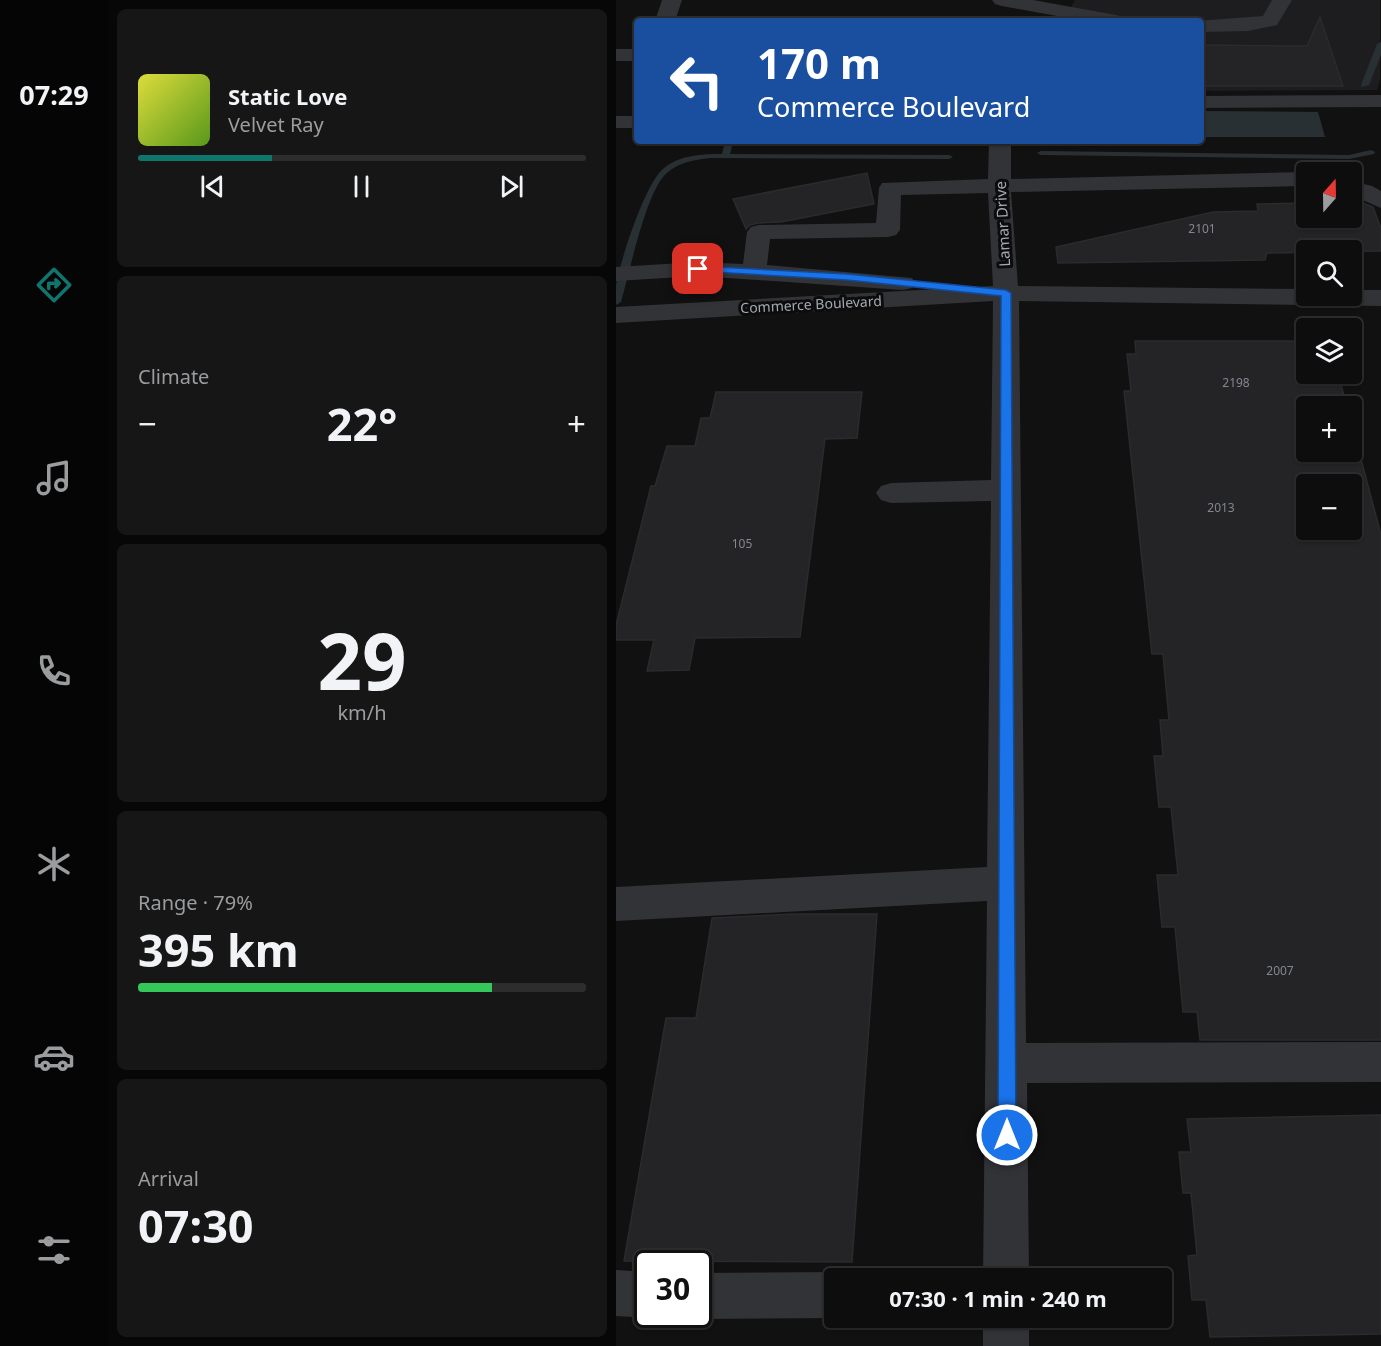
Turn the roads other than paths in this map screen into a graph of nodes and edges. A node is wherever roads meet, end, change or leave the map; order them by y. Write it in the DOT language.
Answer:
graph roads {
  1 [pos="672,0"];
  2 [pos="1002,0"];
  3 [pos="1282,0"];
  4 [pos="1026,9"];
  5 [pos="666,18"];
  6 [pos="1094,18"];
  7 [pos="1204,26"];
  8 [pos="616,56"];
  9 [pos="634,56"];
  10 [pos="1381,101"];
  11 [pos="1204,102"];
  12 [pos="616,122"];
  13 [pos="634,122"];
  14 [pos="1000,144"];
  15 [pos="1296,179"];
  16 [pos="1000,186"];
  17 [pos="754,271"];
  18 [pos="616,274"];
  19 [pos="1006,293"];
  20 [pos="1381,298"];
  21 [pos="616,315"];
  22 [pos="1006,490"];
  23 [pos="891,493"];
  24 [pos="1006,883"];
  25 [pos="616,904"];
  26 [pos="1381,1062"];
  27 [pos="1007,1063"];
  28 [pos="1006,1268"];
  29 [pos="616,1293"];
  30 [pos="634,1294"];
  31 [pos="824,1294"];
  32 [pos="712,1296"];
  33 [pos="1006,1328"];
  34 [pos="1006,1346"];
  1 -- 5 [label="street"];
  2 -- 4 [label="street"];
  3 -- 7 [label="street"];
  4 -- 6 [label="street"];
  8 -- 9 [label="street"];
  10 -- 11 [label="street"];
  12 -- 13 [label="street"];
  14 -- 16 [label="street, Lamar Drive"];
  15 -- 16 [label="street"];
  16 -- 17 [label="street"];
  16 -- 19 [label="street, Lamar Drive"];
  17 -- 18 [label="street, Commerce Boulevard"];
  17 -- 19 [label="street, Commerce Boulevard"];
  19 -- 20 [label="street, Commerce Boulevard"];
  19 -- 21 [label="street, Commerce Boulevard"];
  19 -- 22 [label="street, Lamar Drive"];
  22 -- 23 [label="street"];
  22 -- 24 [label="street, Lamar Drive"];
  24 -- 25 [label="street"];
  24 -- 27 [label="street, Lamar Drive"];
  26 -- 27 [label="street"];
  27 -- 28 [label="street, Lamar Drive"];
  29 -- 30 [label="street"];
  31 -- 32 [label="street"];
  33 -- 34 [label="street"];
}
